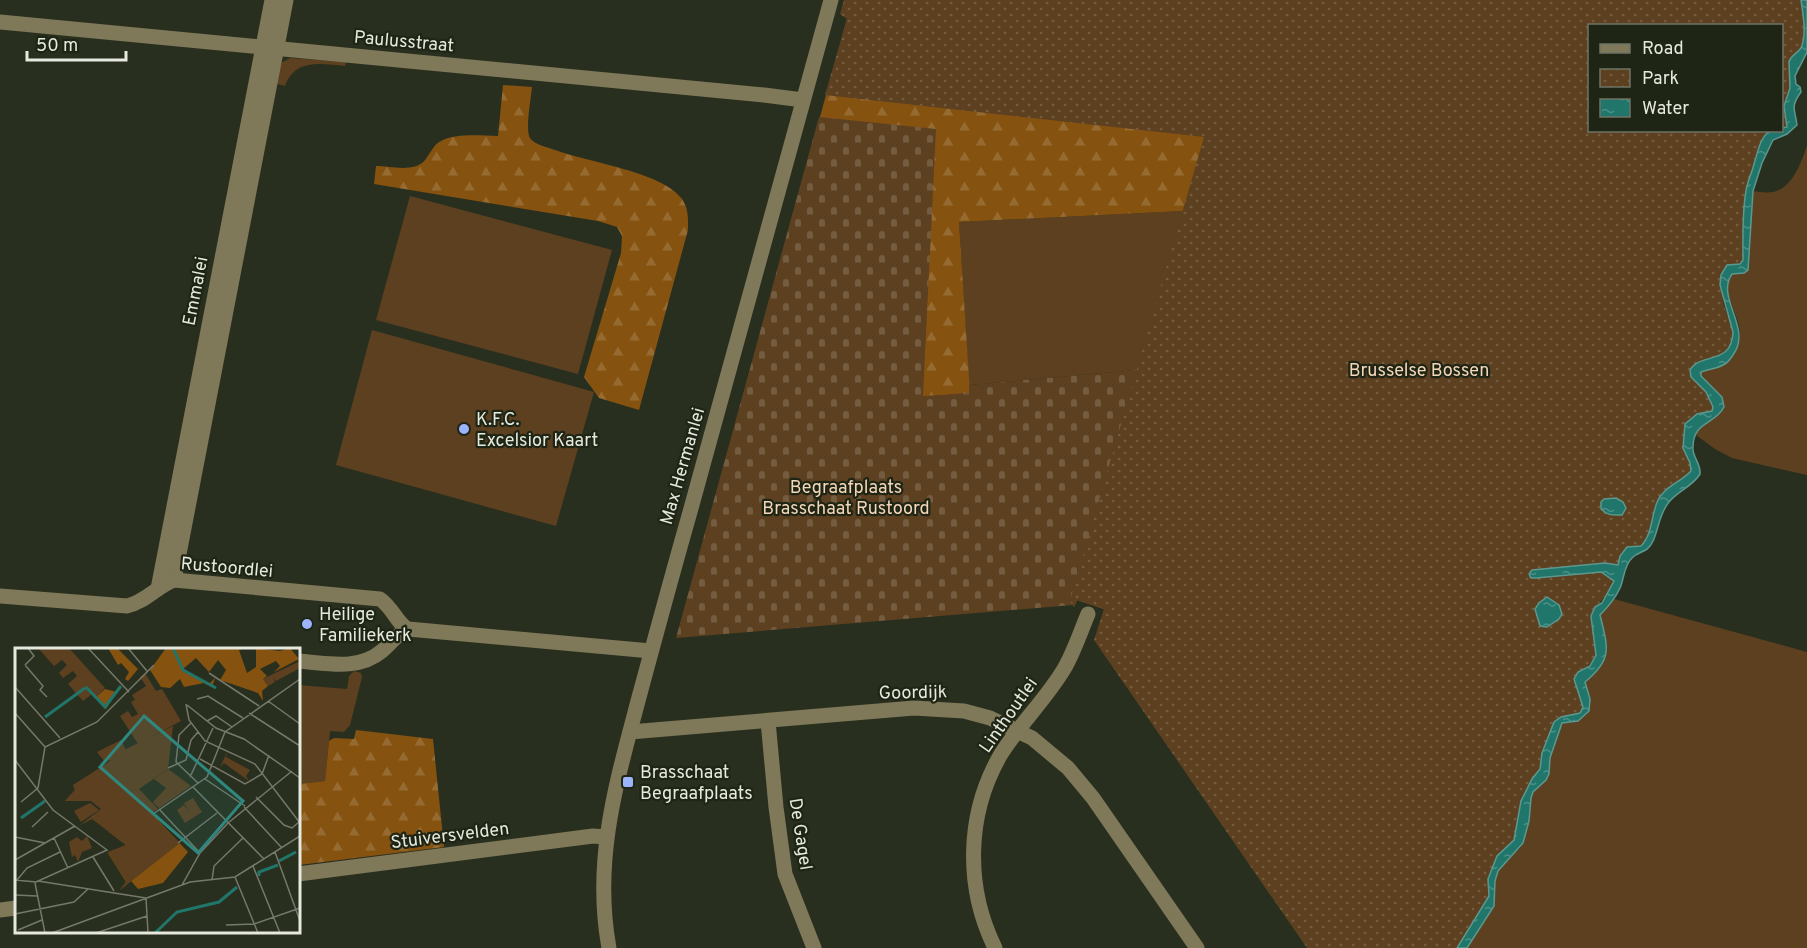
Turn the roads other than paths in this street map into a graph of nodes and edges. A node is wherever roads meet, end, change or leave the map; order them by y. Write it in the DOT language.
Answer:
graph roads {
  1 [pos="272,0"];
  2 [pos="286,0"];
  3 [pos="831,0"];
  4 [pos="0,22"];
  5 [pos="270,48"];
  6 [pos="803,100"];
  7 [pos="174,580"];
  8 [pos="158,589"];
  9 [pos="0,596"];
  10 [pos="1088,614"];
  11 [pos="408,629"];
  12 [pos="651,651"];
  13 [pos="300,660"];
  14 [pos="768,721"];
  15 [pos="1018,731"];
  16 [pos="630,732"];
  17 [pos="606,837"];
  18 [pos="300,874"];
  19 [pos="15,908"];
  20 [pos="0,909"];
  21 [pos="609,948"];
  22 [pos="814,948"];
  23 [pos="995,948"];
  24 [pos="1197,948"];
  1 -- 5 [label="street, Emmalei"];
  2 -- 5 [label="street, Emmalei"];
  3 -- 6 [label="street, Max Hermanlei"];
  4 -- 5 [label="street, Paulusstraat"];
  5 -- 6 [label="street, Paulusstraat"];
  5 -- 7 [label="street, Emmalei"];
  5 -- 8 [label="street, Emmalei"];
  6 -- 12 [label="street, Max Hermanlei"];
  7 -- 8 [label="street, Rustoordlei"];
  7 -- 11 [label="street, Rustoordlei"];
  8 -- 9 [label="street, Rustoordlei"];
  10 -- 15 [label="street, Linthoutlei"];
  11 -- 12 [label="street"];
  11 -- 13 [label="street"];
  12 -- 16 [label="street, Max Hermanlei"];
  14 -- 15 [label="street, Goordijk"];
  14 -- 16 [label="street, Goordijk"];
  14 -- 22 [label="street, De Gagel"];
  15 -- 23 [label="street, Linthoutlei"];
  15 -- 24 [label="street, Goordijk"];
  16 -- 17 [label="street, Max Hermanlei"];
  17 -- 18 [label="street, Stuiversvelden"];
  17 -- 21 [label="street, Max Hermanlei"];
  19 -- 20 [label="street"];
}
